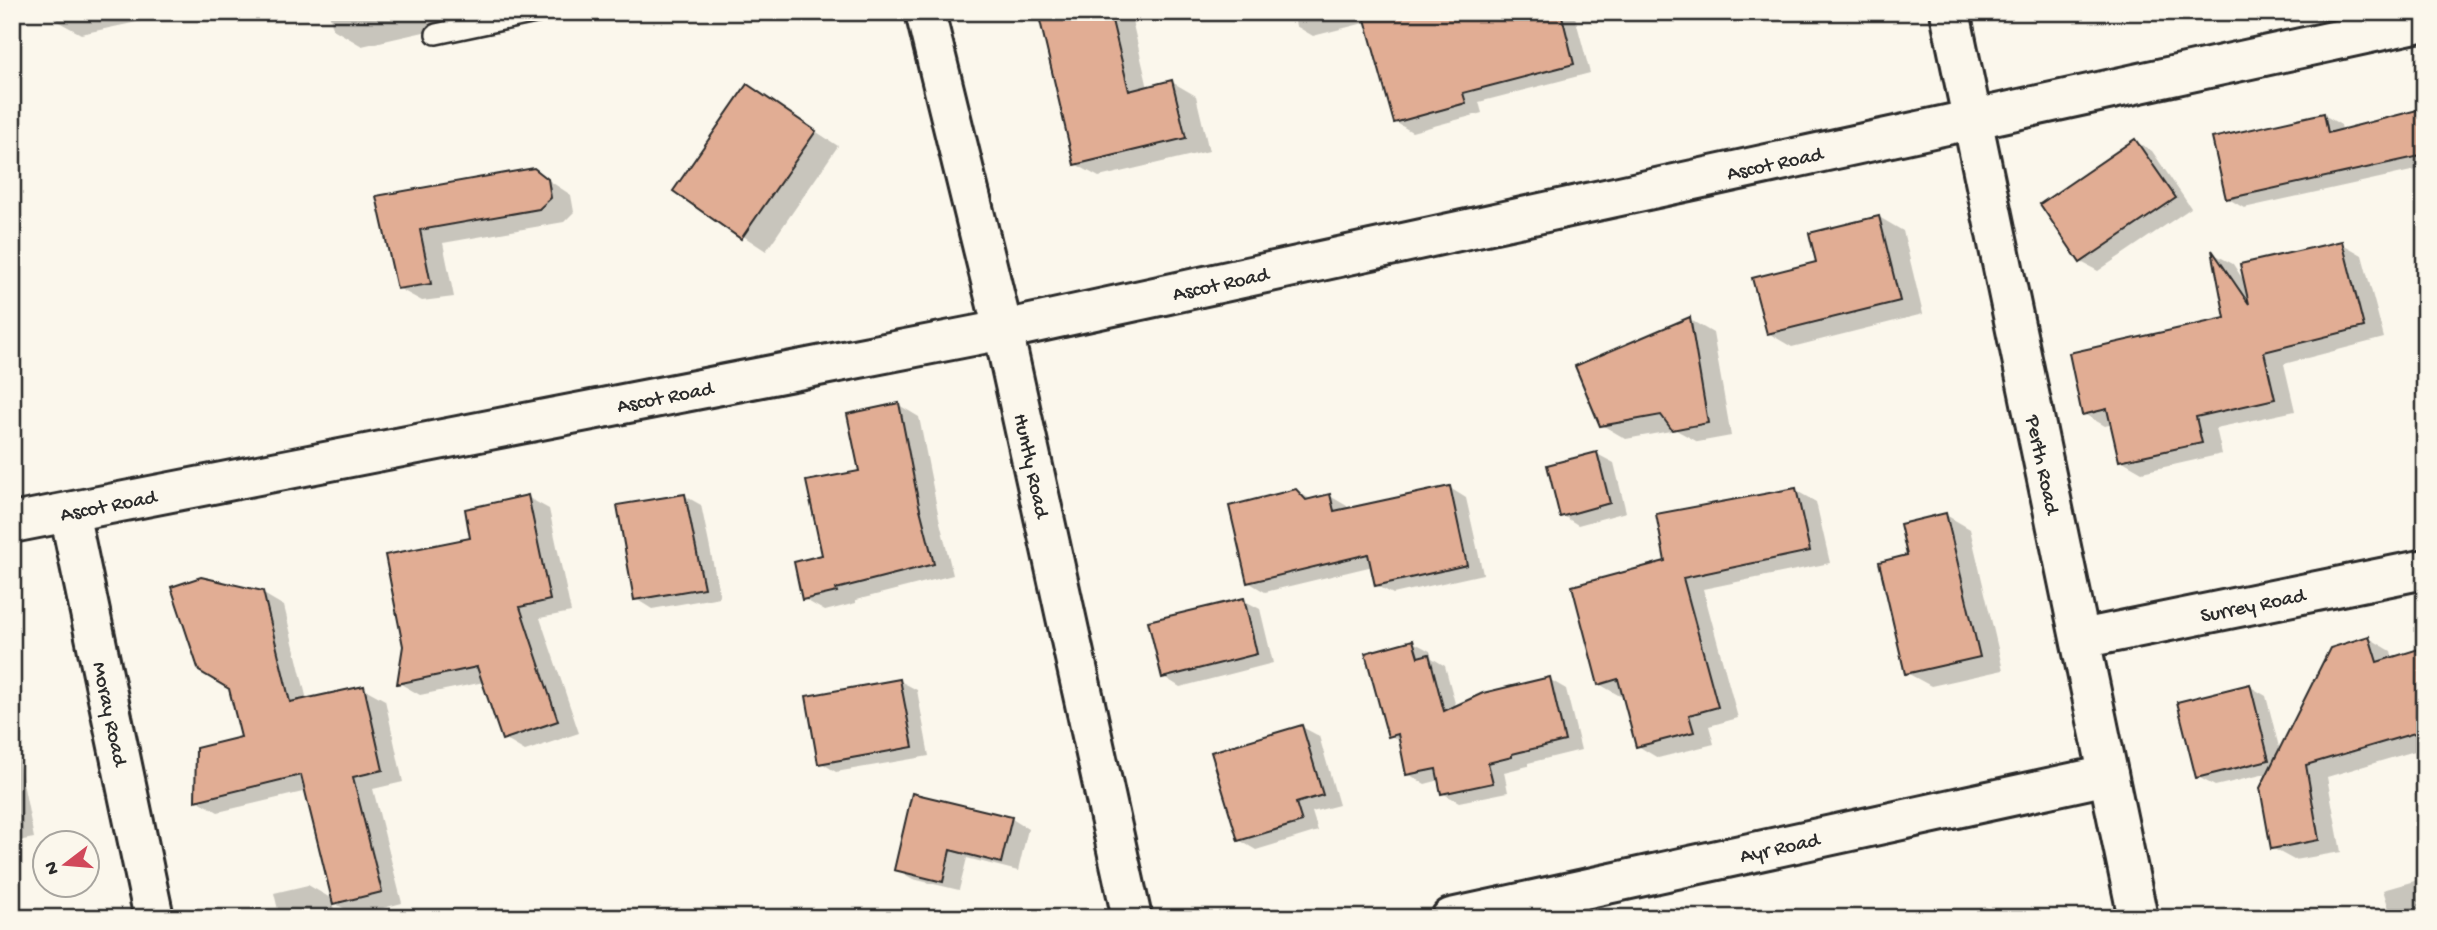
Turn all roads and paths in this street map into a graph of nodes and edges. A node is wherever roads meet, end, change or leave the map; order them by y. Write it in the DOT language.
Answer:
graph roads {
  1 [pos="541,12"];
  2 [pos="925,12"];
  3 [pos="1950,12"];
  4 [pos="2425,21"];
  5 [pos="436,34"];
  6 [pos="1972,119"];
  7 [pos="1003,330"];
  8 [pos="69,512"];
  9 [pos="12,523"];
  10 [pos="2425,569"];
  11 [pos="2081,639"];
  12 [pos="2108,775"];
  13 [pos="154,918"];
  14 [pos="1132,918"];
  15 [pos="1451,918"];
  16 [pos="2138,918"];
  1 -- 5 [label="lane"];
  2 -- 7 [label="street, Huntly Road"];
  3 -- 6 [label="street, Perth Road"];
  4 -- 6 [label="street, Ascot Road"];
  6 -- 7 [label="street, Ascot Road"];
  6 -- 11 [label="street, Perth Road"];
  7 -- 8 [label="street, Ascot Road"];
  7 -- 14 [label="street, Huntly Road"];
  8 -- 9 [label="street, Ascot Road"];
  8 -- 13 [label="street, Moray Road"];
  10 -- 11 [label="street, Surrey Road"];
  11 -- 12 [label="street, Perth Road"];
  12 -- 15 [label="street, Ayr Road"];
  12 -- 16 [label="street, Perth Road"];
}
